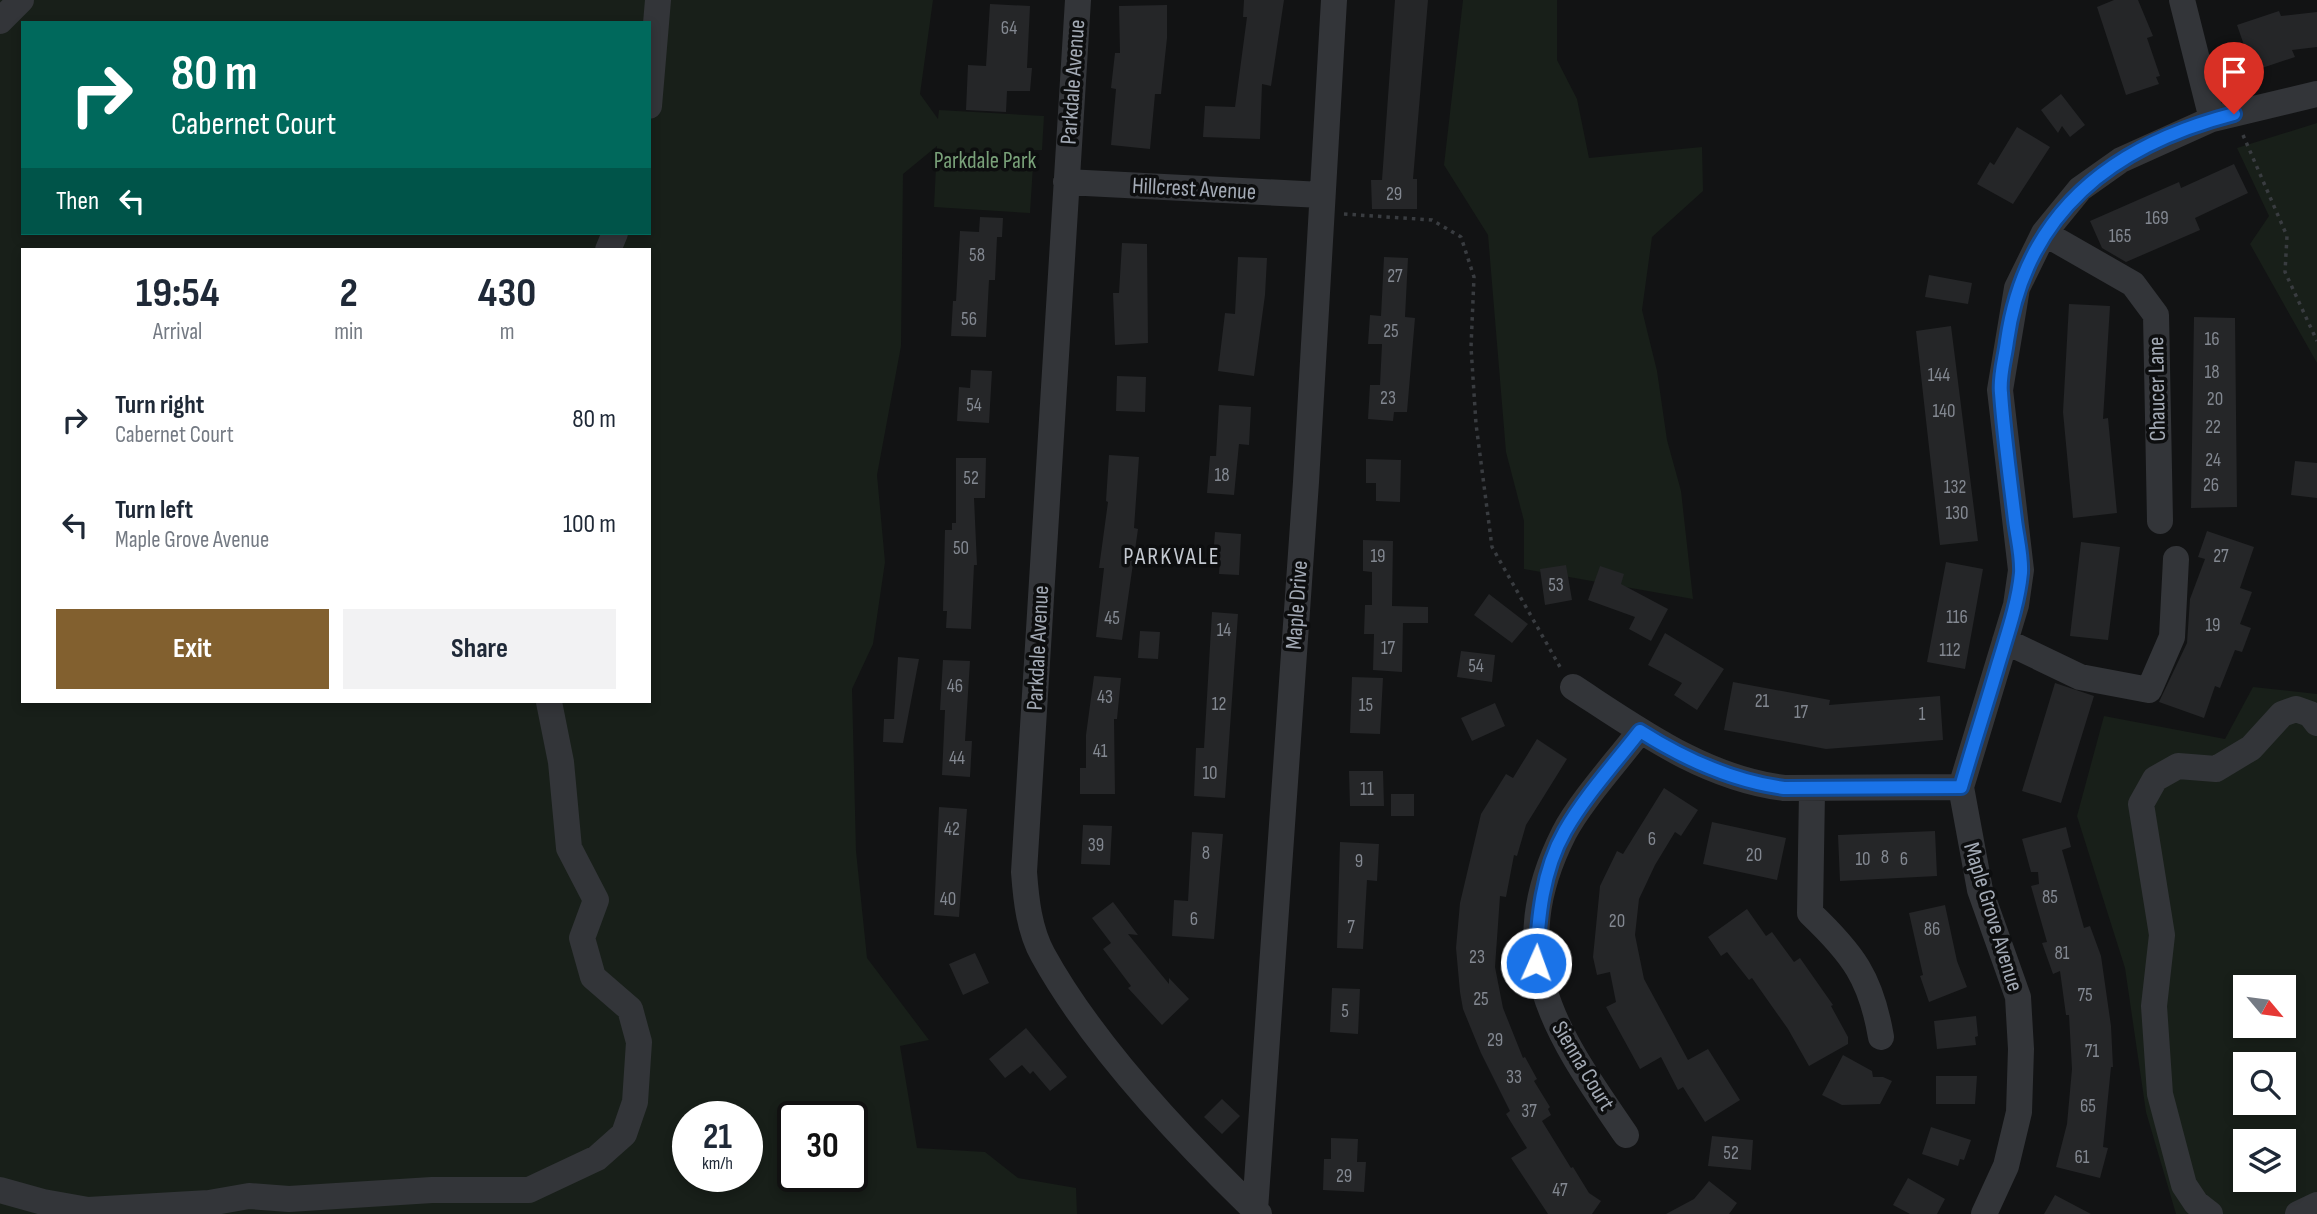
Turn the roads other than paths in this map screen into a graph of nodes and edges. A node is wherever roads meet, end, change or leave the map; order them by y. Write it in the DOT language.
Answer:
graph roads {
  1 [pos="21,0"];
  2 [pos="658,0"];
  3 [pos="1078,0"];
  4 [pos="1334,0"];
  5 [pos="2182,0"];
  6 [pos="0,21"];
  7 [pos="651,82"];
  8 [pos="2317,94"];
  9 [pos="2223,117"];
  10 [pos="1066,181"];
  11 [pos="1321,204"];
  12 [pos="2043,233"];
  13 [pos="2160,521"];
  14 [pos="2176,559"];
  15 [pos="2006,641"];
  16 [pos="1573,687"];
  17 [pos="549,703"];
  18 [pos="2317,723"];
  19 [pos="1640,731"];
  20 [pos="1961,787"];
  21 [pos="1818,788"];
  22 [pos="1881,1037"];
  23 [pos="1626,1135"];
  24 [pos="0,1190"];
  25 [pos="2317,1205"];
  26 [pos="1257,1212"];
  27 [pos="1984,1214"];
  28 [pos="2210,1214"];
  29 [pos="2298,1214"];
  1 -- 6 [label="street"];
  2 -- 7 [label="street"];
  3 -- 10 [label="street, Parkdale Avenue"];
  4 -- 11 [label="street, Maple Drive"];
  5 -- 9 [label="street"];
  8 -- 9 [label="street, Maple Grove Avenue"];
  9 -- 12 [label="street, Maple Grove Avenue"];
  10 -- 11 [label="street, Hillcrest Avenue"];
  10 -- 26 [label="street, Parkdale Avenue"];
  11 -- 26 [label="street, Maple Drive"];
  12 -- 13 [label="street, Chaucer Lane"];
  12 -- 15 [label="street, Maple Grove Avenue"];
  14 -- 15 [label="street"];
  15 -- 20 [label="street, Maple Grove Avenue"];
  16 -- 19 [label="street"];
  17 -- 24 [label="street"];
  18 -- 28 [label="street"];
  19 -- 21 [label="street"];
  19 -- 23 [label="street, Sienna Court"];
  20 -- 21 [label="street"];
  20 -- 27 [label="street, Maple Grove Avenue"];
  21 -- 22 [label="street"];
  25 -- 29 [label="street"];
}
